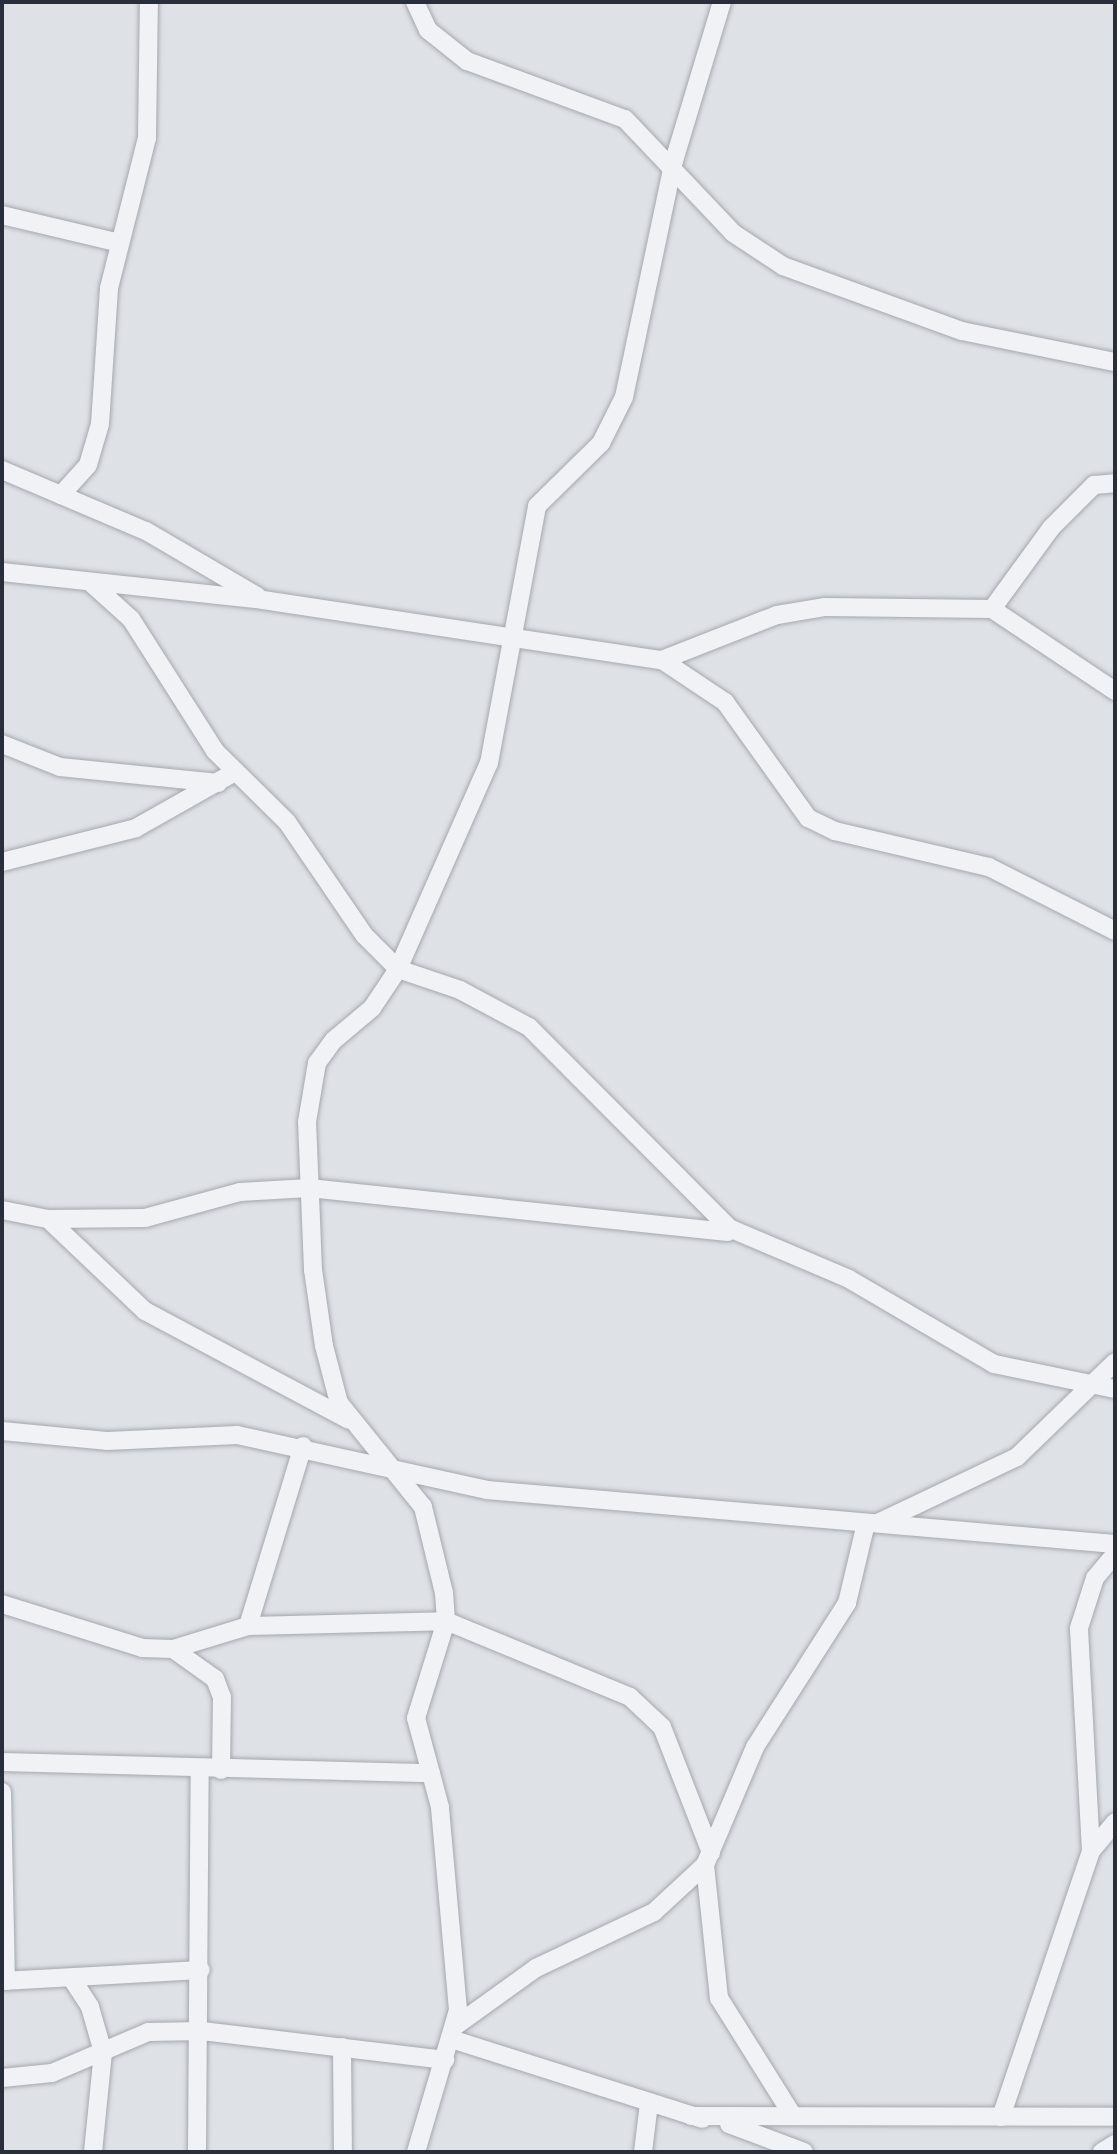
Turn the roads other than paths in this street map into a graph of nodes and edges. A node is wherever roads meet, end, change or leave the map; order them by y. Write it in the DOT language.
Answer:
graph roads {
  1 [pos="149,2"];
  2 [pos="415,2"];
  3 [pos="722,2"];
  4 [pos="673,164"];
  5 [pos="2,215"];
  6 [pos="120,243"];
  7 [pos="1115,362"];
  8 [pos="2,470"];
  9 [pos="1115,483"];
  10 [pos="61,495"];
  11 [pos="2,572"];
  12 [pos="90,582"];
  13 [pos="263,600"];
  14 [pos="992,609"];
  15 [pos="509,640"];
  16 [pos="662,660"];
  17 [pos="1115,691"];
  18 [pos="2,744"];
  19 [pos="235,772"];
  20 [pos="218,783"];
  21 [pos="2,862"];
  22 [pos="1115,931"];
  23 [pos="398,969"];
  24 [pos="309,1188"];
  25 [pos="2,1210"];
  26 [pos="48,1219"];
  27 [pos="742,1234"];
  28 [pos="1115,1362"];
  29 [pos="1095,1386"];
  30 [pos="1115,1389"];
  31 [pos="355,1424"];
  32 [pos="2,1431"];
  33 [pos="303,1446"];
  34 [pos="390,1468"];
  35 [pos="871,1523"];
  36 [pos="1115,1544"];
  37 [pos="1115,1554"];
  38 [pos="2,1604"];
  39 [pos="446,1621"];
  40 [pos="248,1626"];
  41 [pos="173,1649"];
  42 [pos="2,1762"];
  43 [pos="200,1769"];
  44 [pos="221,1770"];
  45 [pos="431,1773"];
  46 [pos="2,1792"];
  47 [pos="1115,1822"];
  48 [pos="1091,1851"];
  49 [pos="708,1859"];
  50 [pos="201,1970"];
  51 [pos="72,1979"];
  52 [pos="4,1981"];
  53 [pos="202,2031"];
  54 [pos="453,2033"];
  55 [pos="342,2047"];
  56 [pos="103,2052"];
  57 [pos="445,2060"];
  58 [pos="2,2078"];
  59 [pos="649,2103"];
  60 [pos="691,2116"];
  61 [pos="793,2116"];
  62 [pos="1001,2117"];
  63 [pos="1115,2117"];
  64 [pos="1115,2144"];
  65 [pos="93,2152"];
  66 [pos="197,2152"];
  67 [pos="343,2152"];
  68 [pos="416,2152"];
  69 [pos="643,2152"];
  70 [pos="804,2152"];
  71 [pos="1102,2152"];
  1 -- 6 [label="street"];
  2 -- 4 [label="street"];
  3 -- 4 [label="street"];
  4 -- 7 [label="street"];
  4 -- 15 [label="street"];
  5 -- 6 [label="street"];
  6 -- 10 [label="street"];
  8 -- 10 [label="street"];
  9 -- 14 [label="street"];
  10 -- 13 [label="street"];
  11 -- 12 [label="street"];
  12 -- 13 [label="street"];
  12 -- 19 [label="street"];
  13 -- 15 [label="street"];
  14 -- 16 [label="street"];
  14 -- 17 [label="street"];
  15 -- 16 [label="street"];
  15 -- 23 [label="street"];
  16 -- 22 [label="street"];
  18 -- 20 [label="street"];
  19 -- 20 [label="street"];
  19 -- 23 [label="street"];
  20 -- 21 [label="street"];
  23 -- 24 [label="street"];
  23 -- 27 [label="street"];
  24 -- 26 [label="street"];
  24 -- 27 [label="street"];
  24 -- 31 [label="street"];
  25 -- 26 [label="street"];
  26 -- 31 [label="street"];
  27 -- 29 [label="street"];
  28 -- 29 [label="street"];
  29 -- 30 [label="street"];
  29 -- 35 [label="street"];
  31 -- 34 [label="street"];
  32 -- 33 [label="street"];
  33 -- 34 [label="street"];
  33 -- 40 [label="street"];
  34 -- 35 [label="street"];
  34 -- 39 [label="street"];
  35 -- 36 [label="street"];
  35 -- 49 [label="street"];
  37 -- 48 [label="street"];
  38 -- 41 [label="street"];
  39 -- 40 [label="street"];
  39 -- 45 [label="street"];
  39 -- 49 [label="street"];
  40 -- 41 [label="street"];
  41 -- 44 [label="street"];
  42 -- 43 [label="street"];
  43 -- 44 [label="street"];
  43 -- 50 [label="street"];
  44 -- 45 [label="street"];
  45 -- 54 [label="street"];
  46 -- 52 [label="street"];
  47 -- 48 [label="street"];
  48 -- 62 [label="street"];
  49 -- 54 [label="street"];
  49 -- 61 [label="street"];
  50 -- 51 [label="street"];
  50 -- 53 [label="street"];
  51 -- 52 [label="street"];
  51 -- 56 [label="street"];
  53 -- 55 [label="street"];
  53 -- 56 [label="street"];
  53 -- 66 [label="street"];
  54 -- 57 [label="street"];
  54 -- 59 [label="street"];
  55 -- 57 [label="street"];
  55 -- 67 [label="street"];
  56 -- 58 [label="street"];
  56 -- 65 [label="street"];
  57 -- 68 [label="street"];
  59 -- 60 [label="street"];
  59 -- 69 [label="street"];
  60 -- 61 [label="street"];
  60 -- 70 [label="street"];
  61 -- 62 [label="street"];
  62 -- 63 [label="street"];
  64 -- 71 [label="street"];
}
